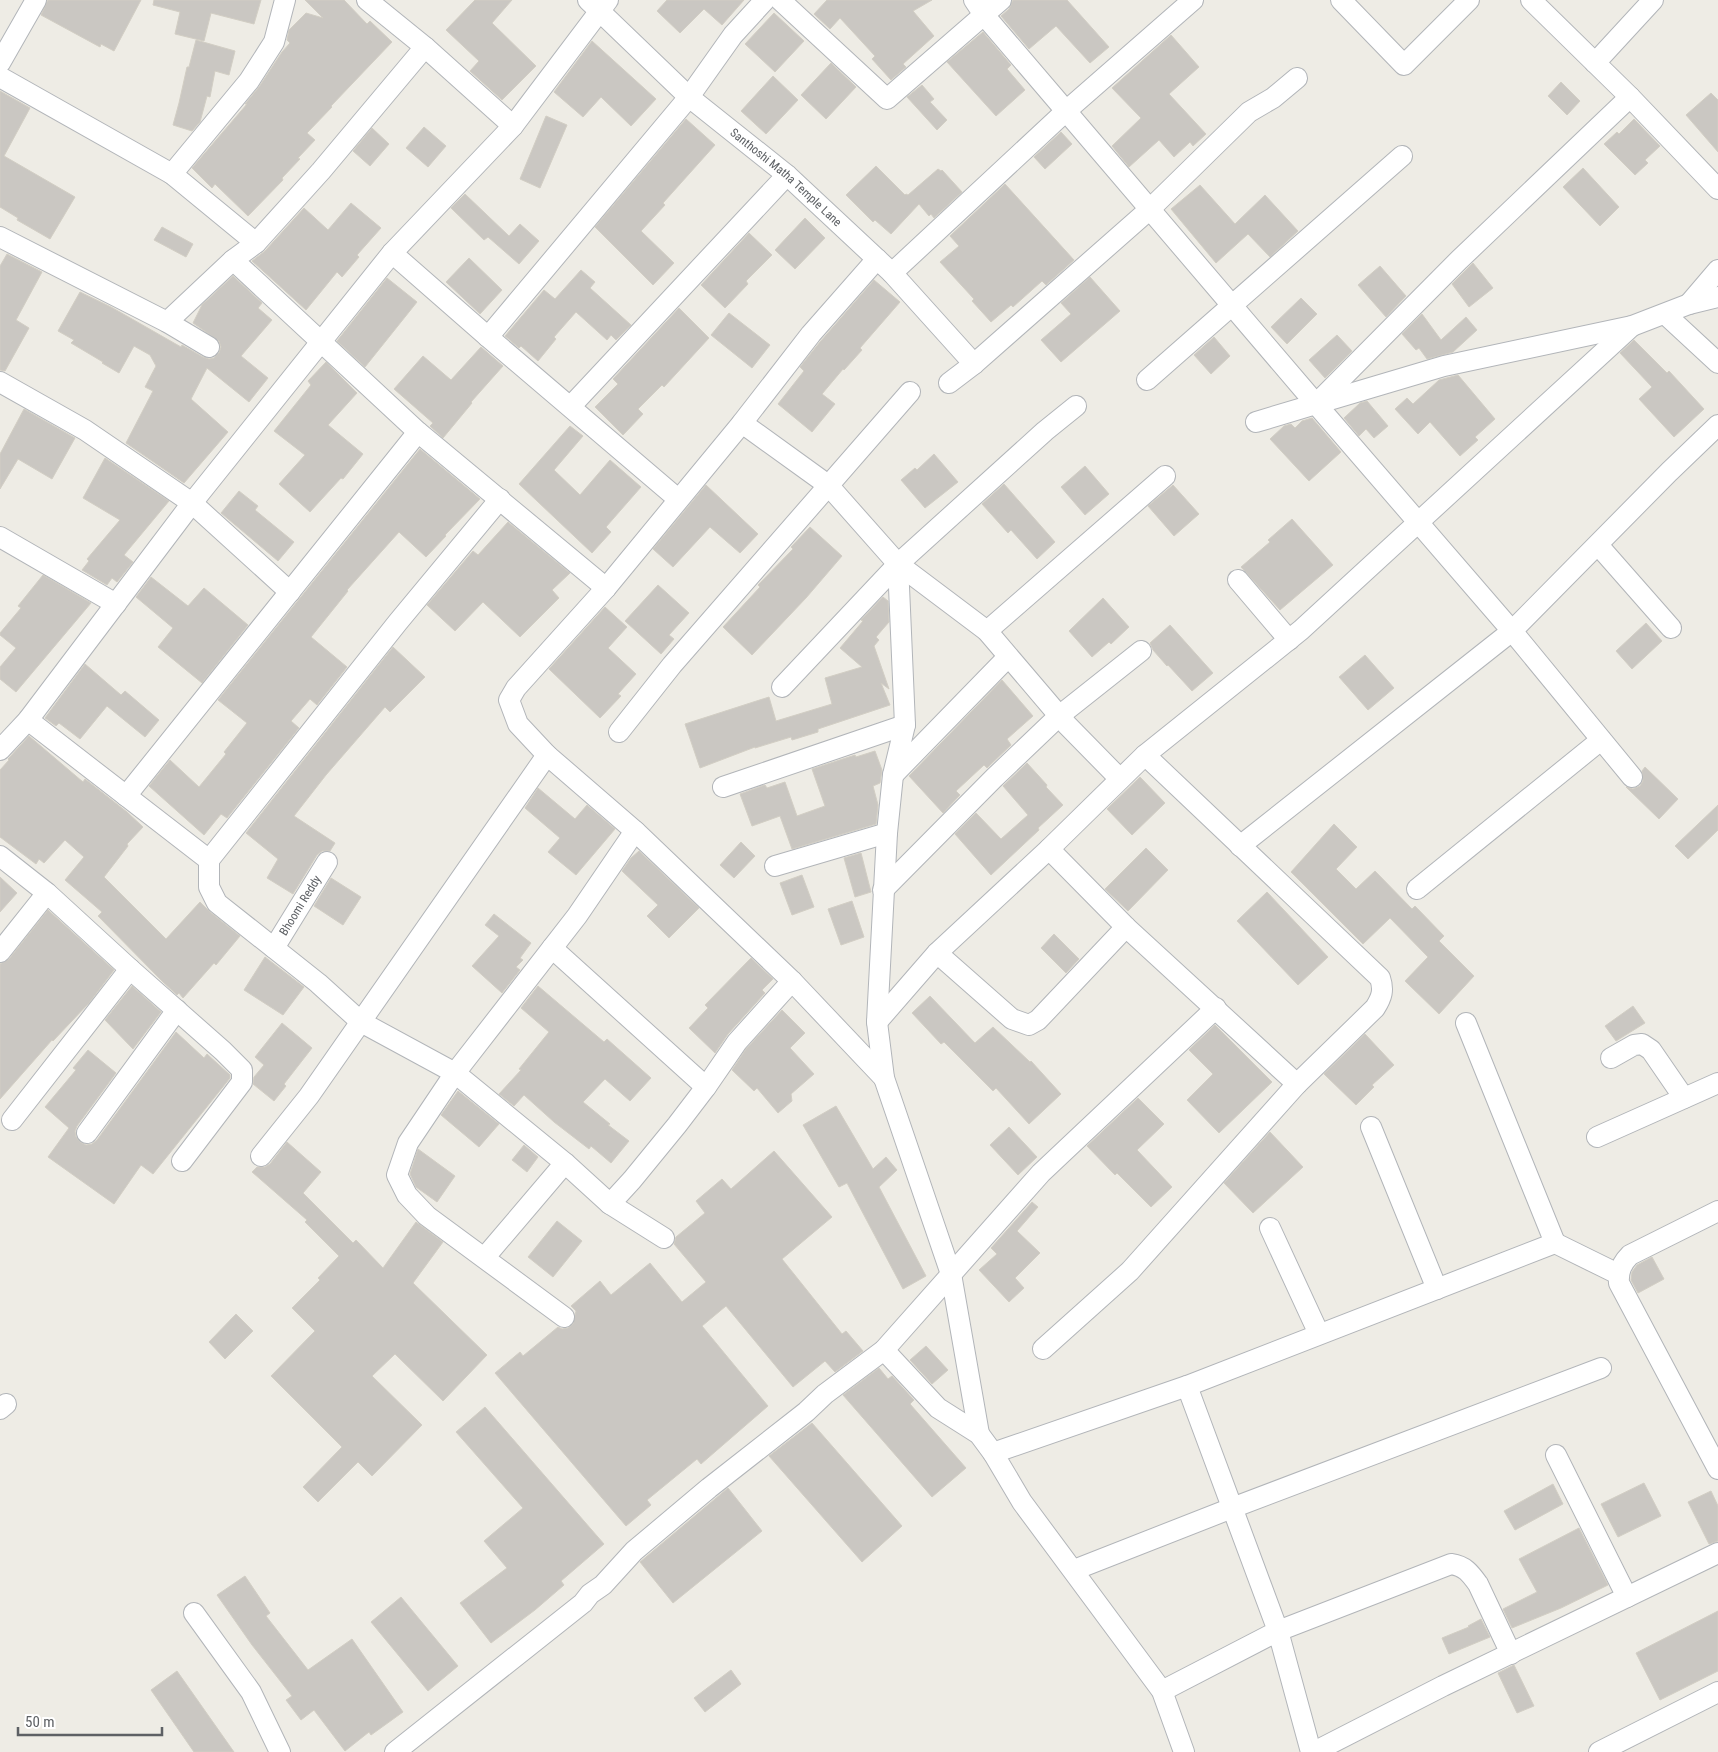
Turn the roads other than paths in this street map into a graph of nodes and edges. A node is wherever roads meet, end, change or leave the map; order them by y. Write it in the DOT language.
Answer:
graph roads {
  1 [pos="36,0"];
  2 [pos="367,0"];
  3 [pos="766,0"];
  4 [pos="780,0"];
  5 [pos="1001,0"];
  6 [pos="1192,0"];
  7 [pos="1341,0"];
  8 [pos="1469,0"];
  9 [pos="1531,0"];
  10 [pos="1653,0"];
  11 [pos="280,1"];
  12 [pos="599,4"];
  13 [pos="979,8"];
  14 [pos="425,47"];
  15 [pos="0,63"];
  16 [pos="1595,63"];
  17 [pos="0,77"];
  18 [pos="1296,78"];
  19 [pos="689,97"];
  20 [pos="1630,98"];
  21 [pos="1066,111"];
  22 [pos="513,126"];
  23 [pos="1402,156"];
  24 [pos="172,174"];
  25 [pos="787,174"];
  26 [pos="1718,189"];
  27 [pos="1150,209"];
  28 [pos="0,237"];
  29 [pos="256,243"];
  30 [pos="392,253"];
  31 [pos="878,259"];
  32 [pos="233,260"];
  33 [pos="1718,270"];
  34 [pos="892,273"];
  35 [pos="1718,298"];
  36 [pos="1689,304"];
  37 [pos="1233,306"];
  38 [pos="1665,314"];
  39 [pos="168,322"];
  40 [pos="1632,326"];
  41 [pos="488,337"];
  42 [pos="321,343"];
  43 [pos="209,347"];
  44 [pos="1718,362"];
  45 [pos="974,364"];
  46 [pos="1147,380"];
  47 [pos="0,382"];
  48 [pos="949,383"];
  49 [pos="910,392"];
  50 [pos="1316,404"];
  51 [pos="571,406"];
  52 [pos="1076,406"];
  53 [pos="1256,422"];
  54 [pos="742,423"];
  55 [pos="1718,425"];
  56 [pos="418,432"];
  57 [pos="1165,476"];
  58 [pos="828,485"];
  59 [pos="500,498"];
  60 [pos="678,499"];
  61 [pos="192,503"];
  62 [pos="1419,522"];
  63 [pos="0,537"];
  64 [pos="1598,545"];
  65 [pos="898,564"];
  66 [pos="1238,580"];
  67 [pos="606,588"];
  68 [pos="290,592"];
  69 [pos="116,604"];
  70 [pos="1671,628"];
  71 [pos="987,631"];
  72 [pos="1512,632"];
  73 [pos="1289,640"];
  74 [pos="1142,651"];
  75 [pos="1008,657"];
  76 [pos="782,688"];
  77 [pos="1059,716"];
  78 [pos="28,720"];
  79 [pos="905,725"];
  80 [pos="619,732"];
  81 [pos="1601,740"];
  82 [pos="0,750"];
  83 [pos="547,755"];
  84 [pos="1144,756"];
  85 [pos="893,775"];
  86 [pos="1632,777"];
  87 [pos="1120,779"];
  88 [pos="723,787"];
  89 [pos="126,796"];
  90 [pos="635,832"];
  91 [pos="887,832"];
  92 [pos="1240,846"];
  93 [pos="1048,849"];
  94 [pos="0,856"];
  95 [pos="209,860"];
  96 [pos="327,862"];
  97 [pos="775,866"];
  98 [pos="1417,889"];
  99 [pos="883,890"];
  100 [pos="47,893"];
  101 [pos="1126,927"];
  102 [pos="274,948"];
  103 [pos="552,948"];
  104 [pos="0,952"];
  105 [pos="937,953"];
  106 [pos="130,969"];
  107 [pos="792,981"];
  108 [pos="1216,1008"];
  109 [pos="177,1010"];
  110 [pos="361,1022"];
  111 [pos="878,1022"];
  112 [pos="1466,1023"];
  113 [pos="1611,1058"];
  114 [pos="455,1073"];
  115 [pos="884,1078"];
  116 [pos="1718,1082"];
  117 [pos="1297,1084"];
  118 [pos="706,1087"];
  119 [pos="1684,1098"];
  120 [pos="12,1120"];
  121 [pos="1371,1127"];
  122 [pos="87,1132"];
  123 [pos="1596,1137"];
  124 [pos="261,1156"];
  125 [pos="182,1161"];
  126 [pos="565,1163"];
  127 [pos="610,1204"];
  128 [pos="1718,1211"];
  129 [pos="1270,1228"];
  130 [pos="664,1238"];
  131 [pos="1555,1243"];
  132 [pos="485,1258"];
  133 [pos="951,1274"];
  134 [pos="1618,1274"];
  135 [pos="1437,1289"];
  136 [pos="564,1317"];
  137 [pos="1319,1334"];
  138 [pos="1043,1349"];
  139 [pos="884,1350"];
  140 [pos="1601,1368"];
  141 [pos="1187,1386"];
  142 [pos="0,1403"];
  143 [pos="0,1409"];
  144 [pos="980,1434"];
  145 [pos="993,1453"];
  146 [pos="1556,1455"];
  147 [pos="1718,1469"];
  148 [pos="1232,1508"];
  149 [pos="1718,1553"];
  150 [pos="1074,1570"];
  151 [pos="1627,1597"];
  152 [pos="194,1613"];
  153 [pos="1278,1631"];
  154 [pos="1511,1654"];
  155 [pos="1162,1691"];
  156 [pos="1718,1692"];
  157 [pos="280,1752"];
  158 [pos="395,1752"];
  159 [pos="1184,1752"];
  160 [pos="1313,1752"];
  161 [pos="1599,1752"];
  1 -- 15 [label="street"];
  2 -- 14 [label="street"];
  3 -- 19 [label="street"];
  4 -- 13 [label="street"];
  5 -- 13 [label="street"];
  6 -- 21 [label="street"];
  7 -- 8 [label="street"];
  9 -- 16 [label="street"];
  10 -- 16 [label="street"];
  11 -- 24 [label="street"];
  12 -- 19 [label="street, Santhoshi Matha Temple Lane"];
  12 -- 22 [label="street"];
  13 -- 21 [label="street"];
  14 -- 22 [label="street"];
  14 -- 29 [label="street"];
  16 -- 20 [label="street"];
  17 -- 24 [label="street"];
  18 -- 27 [label="street"];
  19 -- 25 [label="street, Santhoshi Matha Temple Lane"];
  19 -- 41 [label="street"];
  20 -- 26 [label="street"];
  20 -- 50 [label="street"];
  21 -- 27 [label="street"];
  21 -- 34 [label="street"];
  22 -- 30 [label="street"];
  23 -- 37 [label="street"];
  24 -- 29 [label="street"];
  25 -- 31 [label="street, Santhoshi Matha Temple Lane"];
  25 -- 51 [label="street"];
  27 -- 37 [label="street"];
  27 -- 45 [label="street"];
  28 -- 39 [label="street"];
  29 -- 32 [label="street"];
  30 -- 41 [label="street"];
  30 -- 42 [label="street"];
  31 -- 34 [label="street, Santhoshi Matha Temple Lane"];
  31 -- 54 [label="street"];
  32 -- 39 [label="street"];
  32 -- 42 [label="street"];
  33 -- 36 [label="street"];
  34 -- 45 [label="street, Santhoshi Matha Temple Lane"];
  35 -- 36 [label="street"];
  36 -- 38 [label="street"];
  37 -- 46 [label="street"];
  37 -- 50 [label="street"];
  38 -- 40 [label="street"];
  38 -- 44 [label="street"];
  39 -- 43 [label="street"];
  40 -- 50 [label="street"];
  40 -- 62 [label="street"];
  41 -- 51 [label="street"];
  42 -- 56 [label="street"];
  42 -- 61 [label="street"];
  45 -- 48 [label="street"];
  47 -- 61 [label="street"];
  49 -- 58 [label="street"];
  50 -- 53 [label="street"];
  50 -- 62 [label="street"];
  51 -- 60 [label="street"];
  52 -- 65 [label="street"];
  54 -- 58 [label="street"];
  54 -- 60 [label="street"];
  55 -- 64 [label="street"];
  56 -- 59 [label="street"];
  56 -- 68 [label="street"];
  57 -- 71 [label="street"];
  58 -- 65 [label="street"];
  58 -- 80 [label="street"];
  59 -- 67 [label="street"];
  59 -- 95 [label="street"];
  60 -- 67 [label="street"];
  61 -- 68 [label="street"];
  61 -- 69 [label="street"];
  62 -- 72 [label="street"];
  62 -- 73 [label="street"];
  63 -- 69 [label="street"];
  64 -- 70 [label="street"];
  64 -- 72 [label="street"];
  65 -- 71 [label="street"];
  65 -- 76 [label="street"];
  65 -- 79 [label="street"];
  66 -- 73 [label="street"];
  67 -- 83 [label="street"];
  68 -- 89 [label="street"];
  69 -- 78 [label="street"];
  71 -- 75 [label="street"];
  72 -- 81 [label="street"];
  72 -- 92 [label="street"];
  73 -- 84 [label="street"];
  74 -- 77 [label="street"];
  75 -- 77 [label="street"];
  75 -- 85 [label="street"];
  77 -- 87 [label="street"];
  77 -- 99 [label="street"];
  78 -- 82 [label="street"];
  78 -- 89 [label="street"];
  79 -- 85 [label="street"];
  79 -- 88 [label="street"];
  81 -- 86 [label="street"];
  81 -- 98 [label="street"];
  83 -- 90 [label="street"];
  83 -- 110 [label="street"];
  84 -- 87 [label="street"];
  84 -- 92 [label="street"];
  85 -- 91 [label="street"];
  87 -- 93 [label="street"];
  89 -- 95 [label="street"];
  90 -- 103 [label="street"];
  90 -- 107 [label="street"];
  91 -- 97 [label="street"];
  91 -- 99 [label="street"];
  92 -- 117 [label="street"];
  93 -- 101 [label="street"];
  93 -- 105 [label="street"];
  94 -- 100 [label="street"];
  95 -- 102 [label="street"];
  96 -- 102 [label="street, Bhoomi Reddy"];
  99 -- 111 [label="street"];
  100 -- 104 [label="street"];
  100 -- 106 [label="street"];
  101 -- 105 [label="street"];
  101 -- 108 [label="street"];
  102 -- 110 [label="street"];
  103 -- 114 [label="street"];
  103 -- 118 [label="street"];
  105 -- 111 [label="street"];
  106 -- 109 [label="street"];
  106 -- 120 [label="street"];
  107 -- 115 [label="street"];
  107 -- 118 [label="street"];
  108 -- 117 [label="street"];
  108 -- 133 [label="street"];
  109 -- 122 [label="street"];
  109 -- 125 [label="street"];
  110 -- 114 [label="street"];
  110 -- 124 [label="street"];
  111 -- 115 [label="street"];
  112 -- 131 [label="street"];
  113 -- 119 [label="street"];
  114 -- 126 [label="street"];
  114 -- 132 [label="street"];
  115 -- 133 [label="street"];
  116 -- 119 [label="street"];
  117 -- 138 [label="street"];
  118 -- 127 [label="street"];
  119 -- 123 [label="street"];
  121 -- 135 [label="street"];
  126 -- 127 [label="street"];
  126 -- 132 [label="street"];
  127 -- 130 [label="street"];
  128 -- 134 [label="street"];
  129 -- 137 [label="street"];
  131 -- 134 [label="street"];
  131 -- 135 [label="street"];
  132 -- 136 [label="street"];
  133 -- 139 [label="street"];
  133 -- 144 [label="street"];
  134 -- 147 [label="street"];
  135 -- 137 [label="street"];
  137 -- 141 [label="street"];
  139 -- 144 [label="street"];
  139 -- 158 [label="street"];
  140 -- 148 [label="street"];
  141 -- 145 [label="street"];
  141 -- 148 [label="street"];
  142 -- 143 [label="street"];
  144 -- 145 [label="street"];
  145 -- 150 [label="street"];
  146 -- 151 [label="street"];
  148 -- 150 [label="street"];
  148 -- 153 [label="street"];
  149 -- 151 [label="street"];
  150 -- 155 [label="street"];
  151 -- 154 [label="street"];
  152 -- 157 [label="street"];
  153 -- 154 [label="street"];
  153 -- 155 [label="street"];
  153 -- 160 [label="street"];
  154 -- 160 [label="street"];
  155 -- 159 [label="street"];
  156 -- 161 [label="street"];
}
